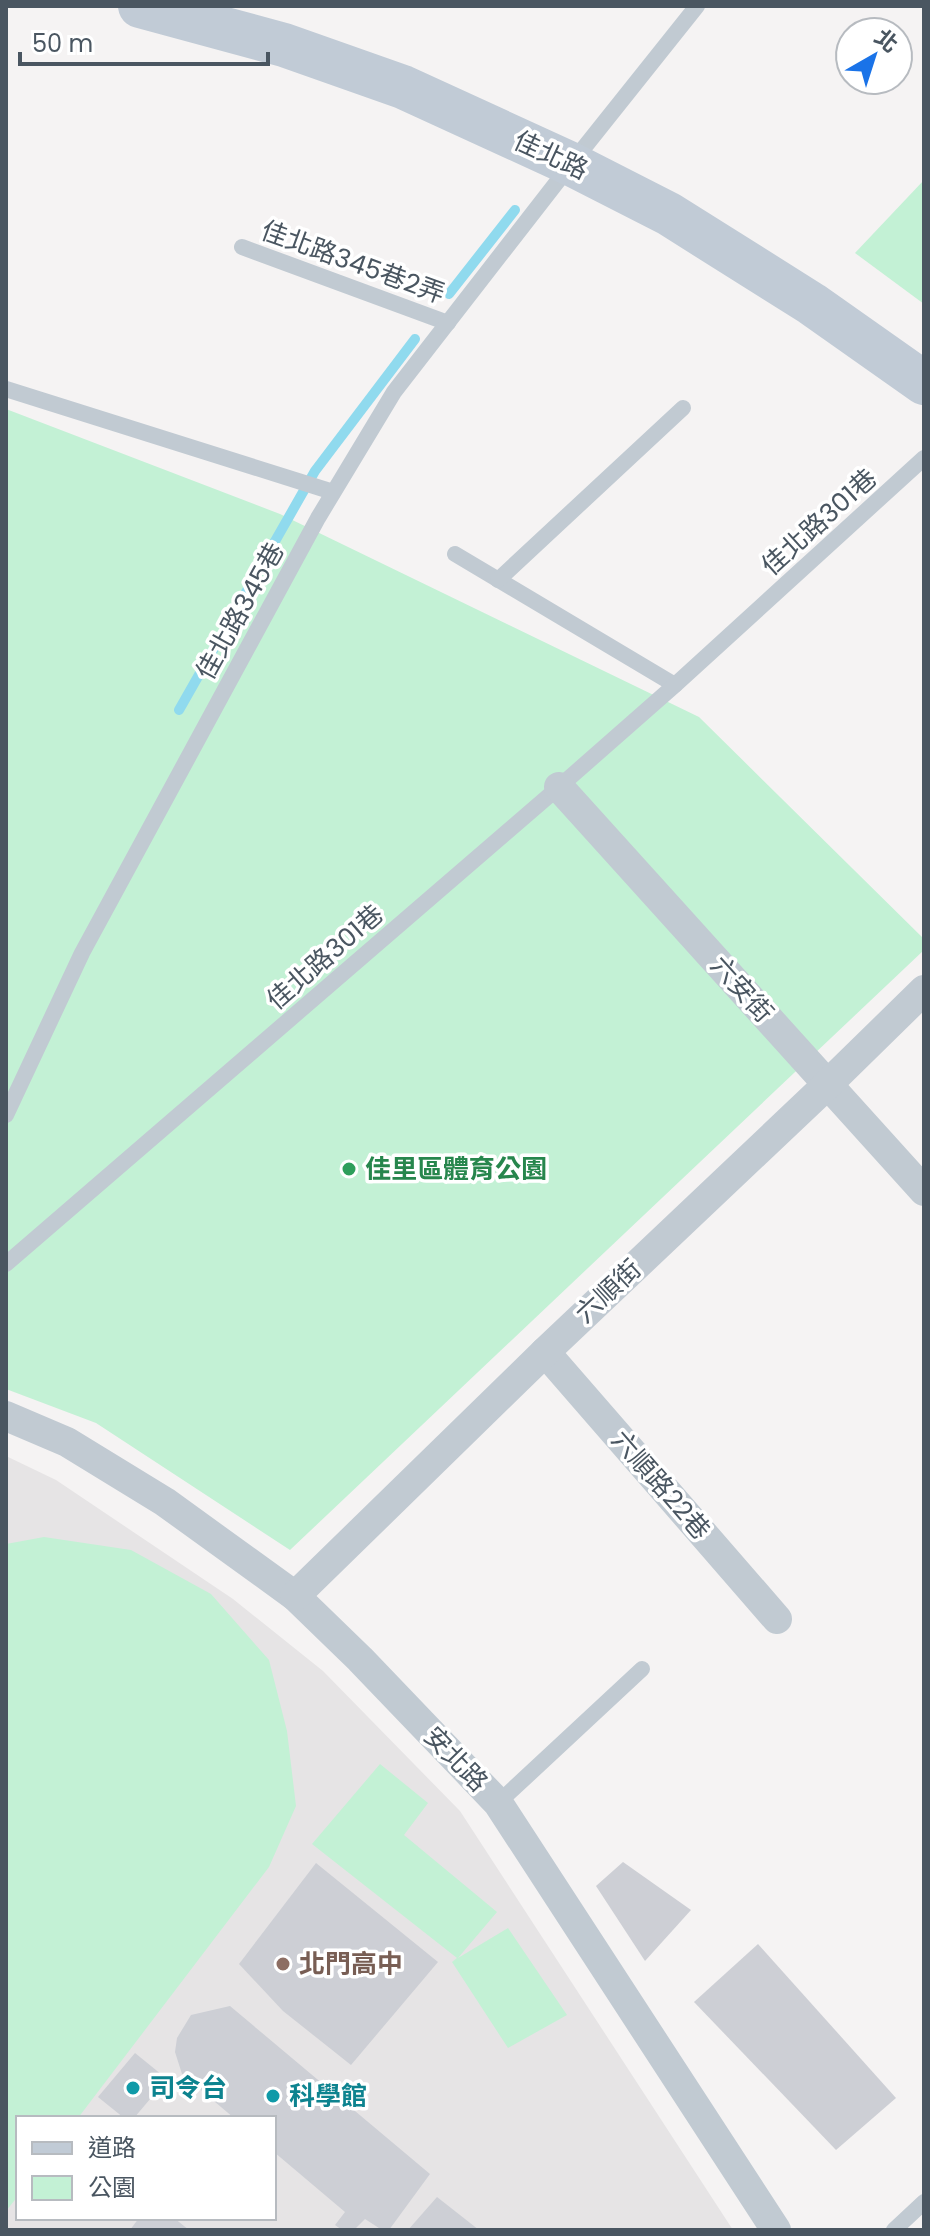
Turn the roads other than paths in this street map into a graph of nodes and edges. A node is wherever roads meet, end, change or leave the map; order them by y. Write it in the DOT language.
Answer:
graph roads {
  1 [pos="140,6"];
  2 [pos="697,6"];
  3 [pos="571,164"];
  4 [pos="242,247"];
  5 [pos="448,323"];
  6 [pos="924,383"];
  7 [pos="6,389"];
  8 [pos="683,408"];
  9 [pos="924,458"];
  10 [pos="333,492"];
  11 [pos="455,554"];
  12 [pos="498,580"];
  13 [pos="675,685"];
  14 [pos="559,787"];
  15 [pos="924,990"];
  16 [pos="828,1084"];
  17 [pos="6,1115"];
  18 [pos="924,1191"];
  19 [pos="6,1264"];
  20 [pos="545,1352"];
  21 [pos="6,1416"];
  22 [pos="295,1596"];
  23 [pos="777,1619"];
  24 [pos="642,1669"];
  25 [pos="498,1803"];
  26 [pos="924,2202"];
  27 [pos="776,2230"];
  28 [pos="894,2230"];
  1 -- 3 [label="street, 佳北路"];
  2 -- 3 [label="lane, 佳北路345巷"];
  3 -- 5 [label="lane, 佳北路345巷"];
  3 -- 6 [label="street, 佳北路"];
  4 -- 5 [label="lane, 佳北路345巷2弄"];
  5 -- 10 [label="lane, 佳北路345巷"];
  7 -- 10 [label="lane"];
  8 -- 12 [label="lane"];
  9 -- 13 [label="lane, 佳北路301巷"];
  10 -- 17 [label="lane, 佳北路345巷"];
  11 -- 12 [label="lane"];
  12 -- 13 [label="lane"];
  13 -- 14 [label="lane, 佳北路301巷"];
  14 -- 16 [label="street, 六安街"];
  14 -- 19 [label="lane, 佳北路301巷"];
  15 -- 16 [label="street, 六順街"];
  16 -- 18 [label="street, 六安街"];
  16 -- 20 [label="street, 六順街"];
  20 -- 22 [label="street, 六順街"];
  20 -- 23 [label="street, 六順路22巷"];
  21 -- 22 [label="street, 安北路"];
  22 -- 25 [label="street, 安北路"];
  24 -- 25 [label="lane"];
  25 -- 27 [label="street, 安北路"];
  26 -- 28 [label="lane"];
}
